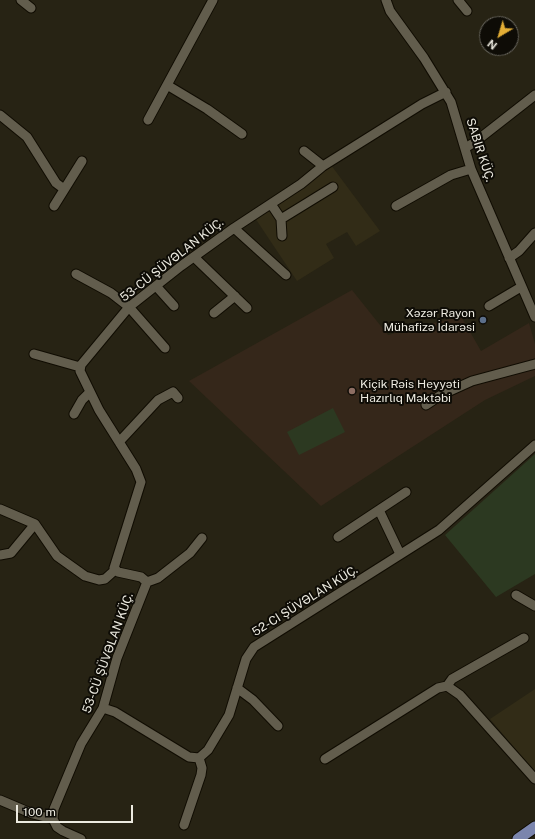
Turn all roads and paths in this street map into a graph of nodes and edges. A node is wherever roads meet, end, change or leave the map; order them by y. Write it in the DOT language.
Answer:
graph roads {
  1 [pos="21,0"];
  2 [pos="213,0"];
  3 [pos="386,0"];
  4 [pos="458,0"];
  5 [pos="31,8"];
  6 [pos="467,10"];
  7 [pos="167,85"];
  8 [pos="446,92"];
  9 [pos="535,95"];
  10 [pos="0,115"];
  11 [pos="148,120"];
  12 [pos="242,134"];
  13 [pos="465,148"];
  14 [pos="304,151"];
  15 [pos="82,161"];
  16 [pos="323,166"];
  17 [pos="471,169"];
  18 [pos="333,187"];
  19 [pos="64,189"];
  20 [pos="271,204"];
  21 [pos="54,206"];
  22 [pos="396,206"];
  23 [pos="281,219"];
  24 [pos="234,228"];
  25 [pos="535,233"];
  26 [pos="282,236"];
  27 [pos="194,257"];
  28 [pos="509,258"];
  29 [pos="76,274"];
  30 [pos="286,275"];
  31 [pos="156,286"];
  32 [pos="521,287"];
  33 [pos="235,296"];
  34 [pos="174,306"];
  35 [pos="489,306"];
  36 [pos="129,307"];
  37 [pos="248,308"];
  38 [pos="214,313"];
  39 [pos="535,317"];
  40 [pos="165,348"];
  41 [pos="34,354"];
  42 [pos="535,364"];
  43 [pos="80,367"];
  44 [pos="90,392"];
  45 [pos="178,398"];
  46 [pos="426,405"];
  47 [pos="74,414"];
  48 [pos="119,442"];
  49 [pos="535,445"];
  50 [pos="406,492"];
  51 [pos="0,509"];
  52 [pos="379,510"];
  53 [pos="35,524"];
  54 [pos="338,537"];
  55 [pos="202,538"];
  56 [pos="400,554"];
  57 [pos="0,556"];
  58 [pos="115,570"];
  59 [pos="147,582"];
  60 [pos="516,595"];
  61 [pos="535,606"];
  62 [pos="524,638"];
  63 [pos="447,686"];
  64 [pos="237,688"];
  65 [pos="103,708"];
  66 [pos="278,726"];
  67 [pos="199,758"];
  68 [pos="326,759"];
  69 [pos="535,779"];
  70 [pos="0,800"];
  71 [pos="53,820"];
  72 [pos="184,825"];
  73 [pos="535,827"];
  74 [pos="70,837"];
  75 [pos="81,839"];
  76 [pos="518,839"];
  1 -- 5 [label="street"];
  2 -- 7 [label="street"];
  3 -- 8 [label="street, SABIR KÜÇ."];
  4 -- 6 [label="street"];
  7 -- 11 [label="street"];
  7 -- 12 [label="street"];
  8 -- 13 [label="street, SABIR KÜÇ."];
  8 -- 16 [label="street, 53-CÜ ŞÜVƏLAN KÜÇ."];
  9 -- 13 [label="street"];
  10 -- 19 [label="street"];
  13 -- 17 [label="street, SABIR KÜÇ."];
  14 -- 16 [label="street"];
  15 -- 19 [label="street"];
  16 -- 20 [label="street, 53-CÜ ŞÜVƏLAN KÜÇ."];
  17 -- 22 [label="street"];
  17 -- 28 [label="street, SABIR KÜÇ."];
  18 -- 23 [label="street"];
  19 -- 21 [label="street"];
  20 -- 23 [label="street"];
  20 -- 24 [label="street, 53-CÜ ŞÜVƏLAN KÜÇ."];
  23 -- 26 [label="street"];
  24 -- 27 [label="street, 53-CÜ ŞÜVƏLAN KÜÇ."];
  24 -- 30 [label="street"];
  25 -- 28 [label="street"];
  27 -- 31 [label="street, 53-CÜ ŞÜVƏLAN KÜÇ."];
  27 -- 33 [label="street"];
  28 -- 32 [label="street, SABIR KÜÇ."];
  29 -- 36 [label="street"];
  31 -- 34 [label="street"];
  31 -- 36 [label="street, 53-CÜ ŞÜVƏLAN KÜÇ."];
  32 -- 35 [label="street"];
  32 -- 39 [label="street, SABIR KÜÇ."];
  33 -- 37 [label="street"];
  33 -- 38 [label="street"];
  36 -- 40 [label="street"];
  36 -- 43 [label="street, 53-CÜ ŞÜVƏLAN KÜÇ."];
  41 -- 43 [label="street"];
  42 -- 46 [label="street"];
  43 -- 44 [label="street"];
  44 -- 47 [label="street"];
  44 -- 48 [label="street"];
  45 -- 48 [label="street"];
  48 -- 58 [label="street"];
  49 -- 56 [label="street, 52-CI ŞÜVƏLAN KÜÇ."];
  50 -- 52 [label="street"];
  51 -- 53 [label="street"];
  52 -- 54 [label="street"];
  52 -- 56 [label="street"];
  53 -- 57 [label="street"];
  53 -- 58 [label="street"];
  55 -- 59 [label="street"];
  56 -- 64 [label="street, 52-CI ŞÜVƏLAN KÜÇ."];
  58 -- 59 [label="street, 53-CÜ ŞÜVƏLAN KÜÇ."];
  59 -- 65 [label="street, 53-CÜ ŞÜVƏLAN KÜÇ."];
  60 -- 61 [label="street"];
  62 -- 63 [label="street"];
  63 -- 68 [label="street"];
  63 -- 69 [label="street"];
  64 -- 66 [label="street"];
  64 -- 67 [label="street, 52-CI ŞÜVƏLAN KÜÇ."];
  65 -- 67 [label="street"];
  65 -- 71 [label="street, 53-CÜ ŞÜVƏLAN KÜÇ."];
  67 -- 72 [label="street"];
  70 -- 71 [label="street"];
  71 -- 74 [label="street"];
  73 -- 76 [label="main road"];
  74 -- 75 [label="street"];
}
